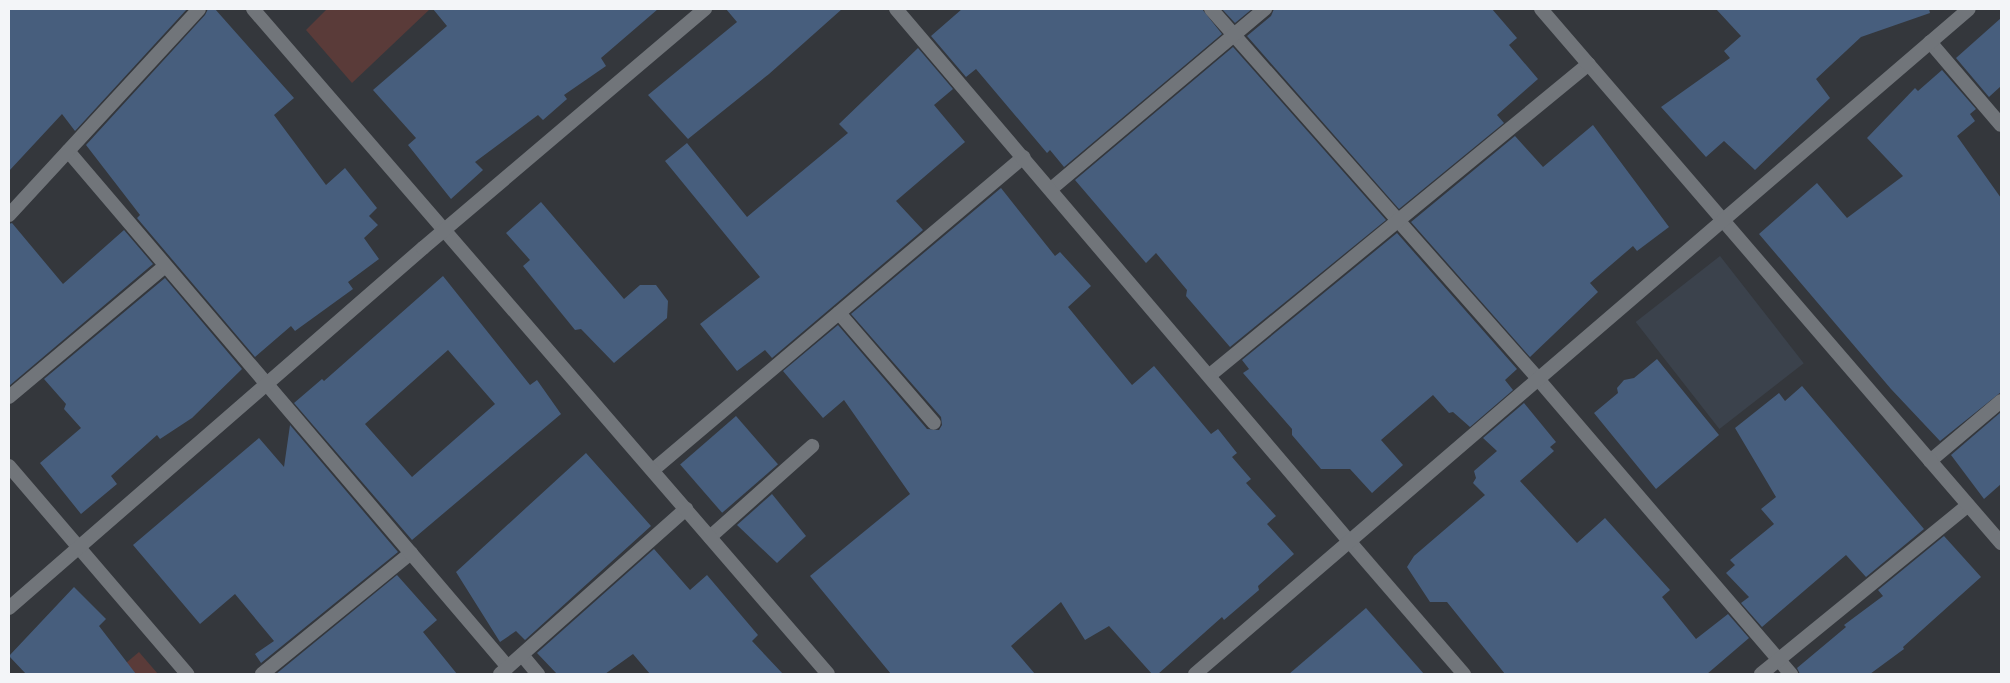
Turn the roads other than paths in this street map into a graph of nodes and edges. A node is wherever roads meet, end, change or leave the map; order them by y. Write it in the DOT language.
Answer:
graph roads {
  1 [pos="199,9"];
  2 [pos="253,9"];
  3 [pos="706,9"];
  4 [pos="896,9"];
  5 [pos="1211,9"];
  6 [pos="1265,9"];
  7 [pos="1540,9"];
  8 [pos="1968,9"];
  9 [pos="1234,35"];
  10 [pos="1930,42"];
  11 [pos="1588,64"];
  12 [pos="2001,125"];
  13 [pos="68,151"];
  14 [pos="1023,157"];
  15 [pos="1051,189"];
  16 [pos="9,215"];
  17 [pos="1396,219"];
  18 [pos="1724,220"];
  19 [pos="444,232"];
  20 [pos="165,266"];
  21 [pos="839,313"];
  22 [pos="1210,375"];
  23 [pos="1538,379"];
  24 [pos="268,385"];
  25 [pos="9,397"];
  26 [pos="2001,401"];
  27 [pos="934,423"];
  28 [pos="812,446"];
  29 [pos="1930,461"];
  30 [pos="9,466"];
  31 [pos="653,470"];
  32 [pos="1968,505"];
  33 [pos="686,509"];
  34 [pos="710,537"];
  35 [pos="1349,541"];
  36 [pos="2001,543"];
  37 [pos="78,549"];
  38 [pos="410,553"];
  39 [pos="9,608"];
  40 [pos="522,655"];
  41 [pos="1778,660"];
  42 [pos="504,671"];
  43 [pos="187,674"];
  44 [pos="262,674"];
  45 [pos="538,674"];
  46 [pos="828,674"];
  47 [pos="1195,674"];
  48 [pos="1464,674"];
  49 [pos="1761,674"];
  50 [pos="1791,674"];
  1 -- 13 [label="street"];
  2 -- 19 [label="street"];
  3 -- 19 [label="street"];
  4 -- 14 [label="street"];
  5 -- 9 [label="street"];
  6 -- 9 [label="street"];
  7 -- 11 [label="street"];
  8 -- 10 [label="street"];
  9 -- 15 [label="street"];
  9 -- 17 [label="street"];
  10 -- 12 [label="street"];
  10 -- 18 [label="street"];
  11 -- 17 [label="street"];
  11 -- 18 [label="street"];
  13 -- 16 [label="street"];
  13 -- 20 [label="street"];
  14 -- 15 [label="street"];
  14 -- 21 [label="street"];
  15 -- 22 [label="street"];
  17 -- 22 [label="street"];
  17 -- 23 [label="street"];
  18 -- 23 [label="street"];
  18 -- 29 [label="street"];
  19 -- 24 [label="street"];
  19 -- 31 [label="street"];
  20 -- 24 [label="street"];
  20 -- 25 [label="street"];
  21 -- 27 [label="street"];
  21 -- 31 [label="street"];
  22 -- 35 [label="street"];
  23 -- 35 [label="street"];
  23 -- 41 [label="street"];
  24 -- 37 [label="street"];
  24 -- 38 [label="street"];
  26 -- 29 [label="street"];
  28 -- 34 [label="street"];
  29 -- 32 [label="street"];
  30 -- 37 [label="street"];
  31 -- 33 [label="street"];
  32 -- 36 [label="street"];
  32 -- 41 [label="street"];
  33 -- 34 [label="street"];
  33 -- 40 [label="street"];
  34 -- 46 [label="street"];
  35 -- 47 [label="street"];
  35 -- 48 [label="street"];
  37 -- 39 [label="street"];
  37 -- 43 [label="street"];
  38 -- 42 [label="street"];
  38 -- 44 [label="street"];
  40 -- 42 [label="street"];
  40 -- 45 [label="street"];
  41 -- 49 [label="street"];
  41 -- 50 [label="street"];
}
